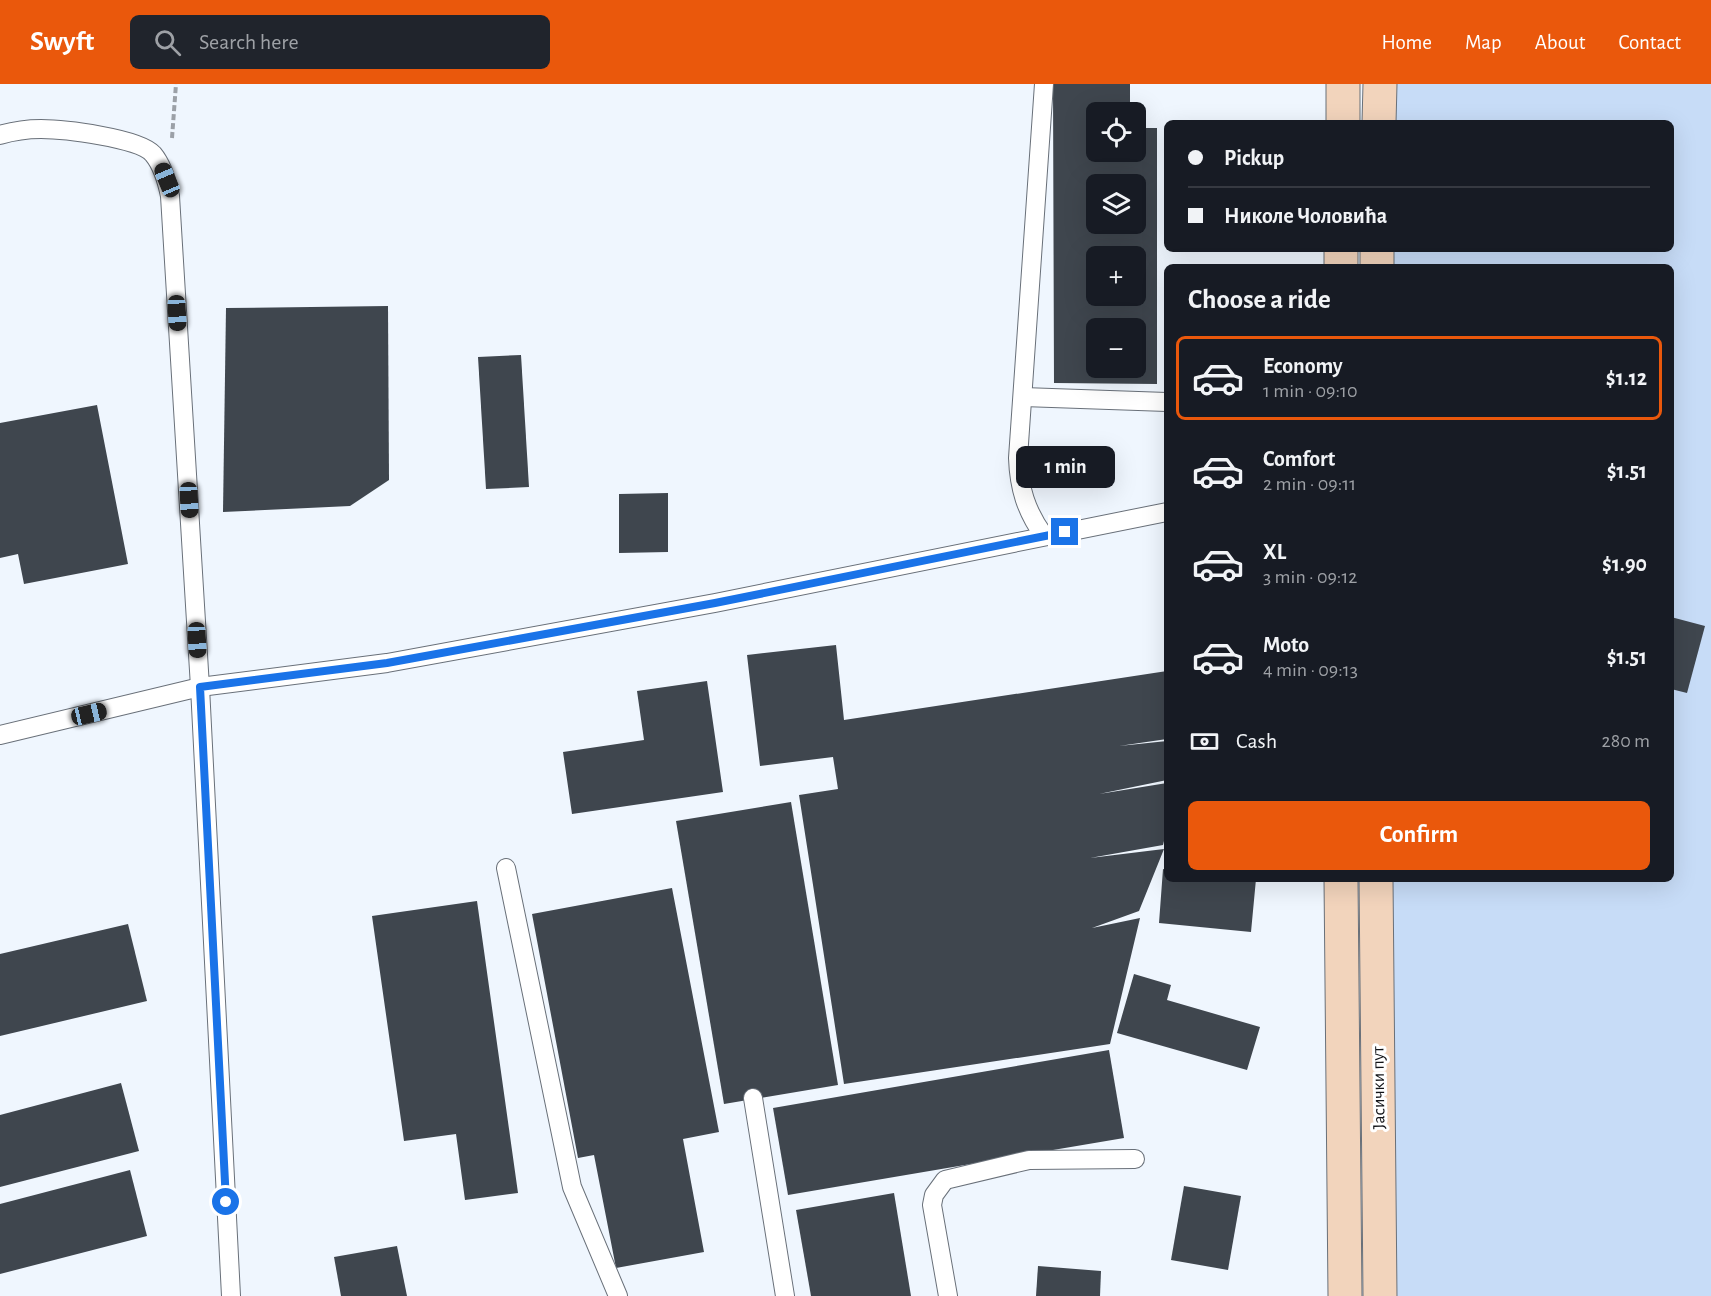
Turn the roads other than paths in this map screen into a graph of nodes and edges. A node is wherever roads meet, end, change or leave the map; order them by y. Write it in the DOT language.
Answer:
graph roads {
  1 [pos="1044,84"];
  2 [pos="1343,84"];
  3 [pos="1380,84"];
  4 [pos="1343,120"];
  5 [pos="1379,120"];
  6 [pos="0,135"];
  7 [pos="1023,397"];
  8 [pos="1164,402"];
  9 [pos="1164,513"];
  10 [pos="1044,536"];
  11 [pos="200,687"];
  12 [pos="0,735"];
  13 [pos="506,868"];
  14 [pos="1341,882"];
  15 [pos="1376,882"];
  16 [pos="753,1098"];
  17 [pos="1136,1159"];
  18 [pos="231,1296"];
  19 [pos="618,1296"];
  20 [pos="785,1296"];
  21 [pos="948,1296"];
  22 [pos="1345,1296"];
  23 [pos="1380,1296"];
  1 -- 7 [label="lane"];
  2 -- 4 [label="main road"];
  3 -- 5 [label="main road"];
  6 -- 11 [label="lane"];
  7 -- 8 [label="lane"];
  7 -- 10 [label="lane"];
  9 -- 10 [label="lane"];
  10 -- 11 [label="lane"];
  11 -- 12 [label="lane"];
  11 -- 18 [label="lane"];
  13 -- 19 [label="lane"];
  14 -- 22 [label="main road, Јасички пут"];
  15 -- 23 [label="main road, Јасички пут"];
  16 -- 20 [label="lane"];
  17 -- 21 [label="lane"];
}
